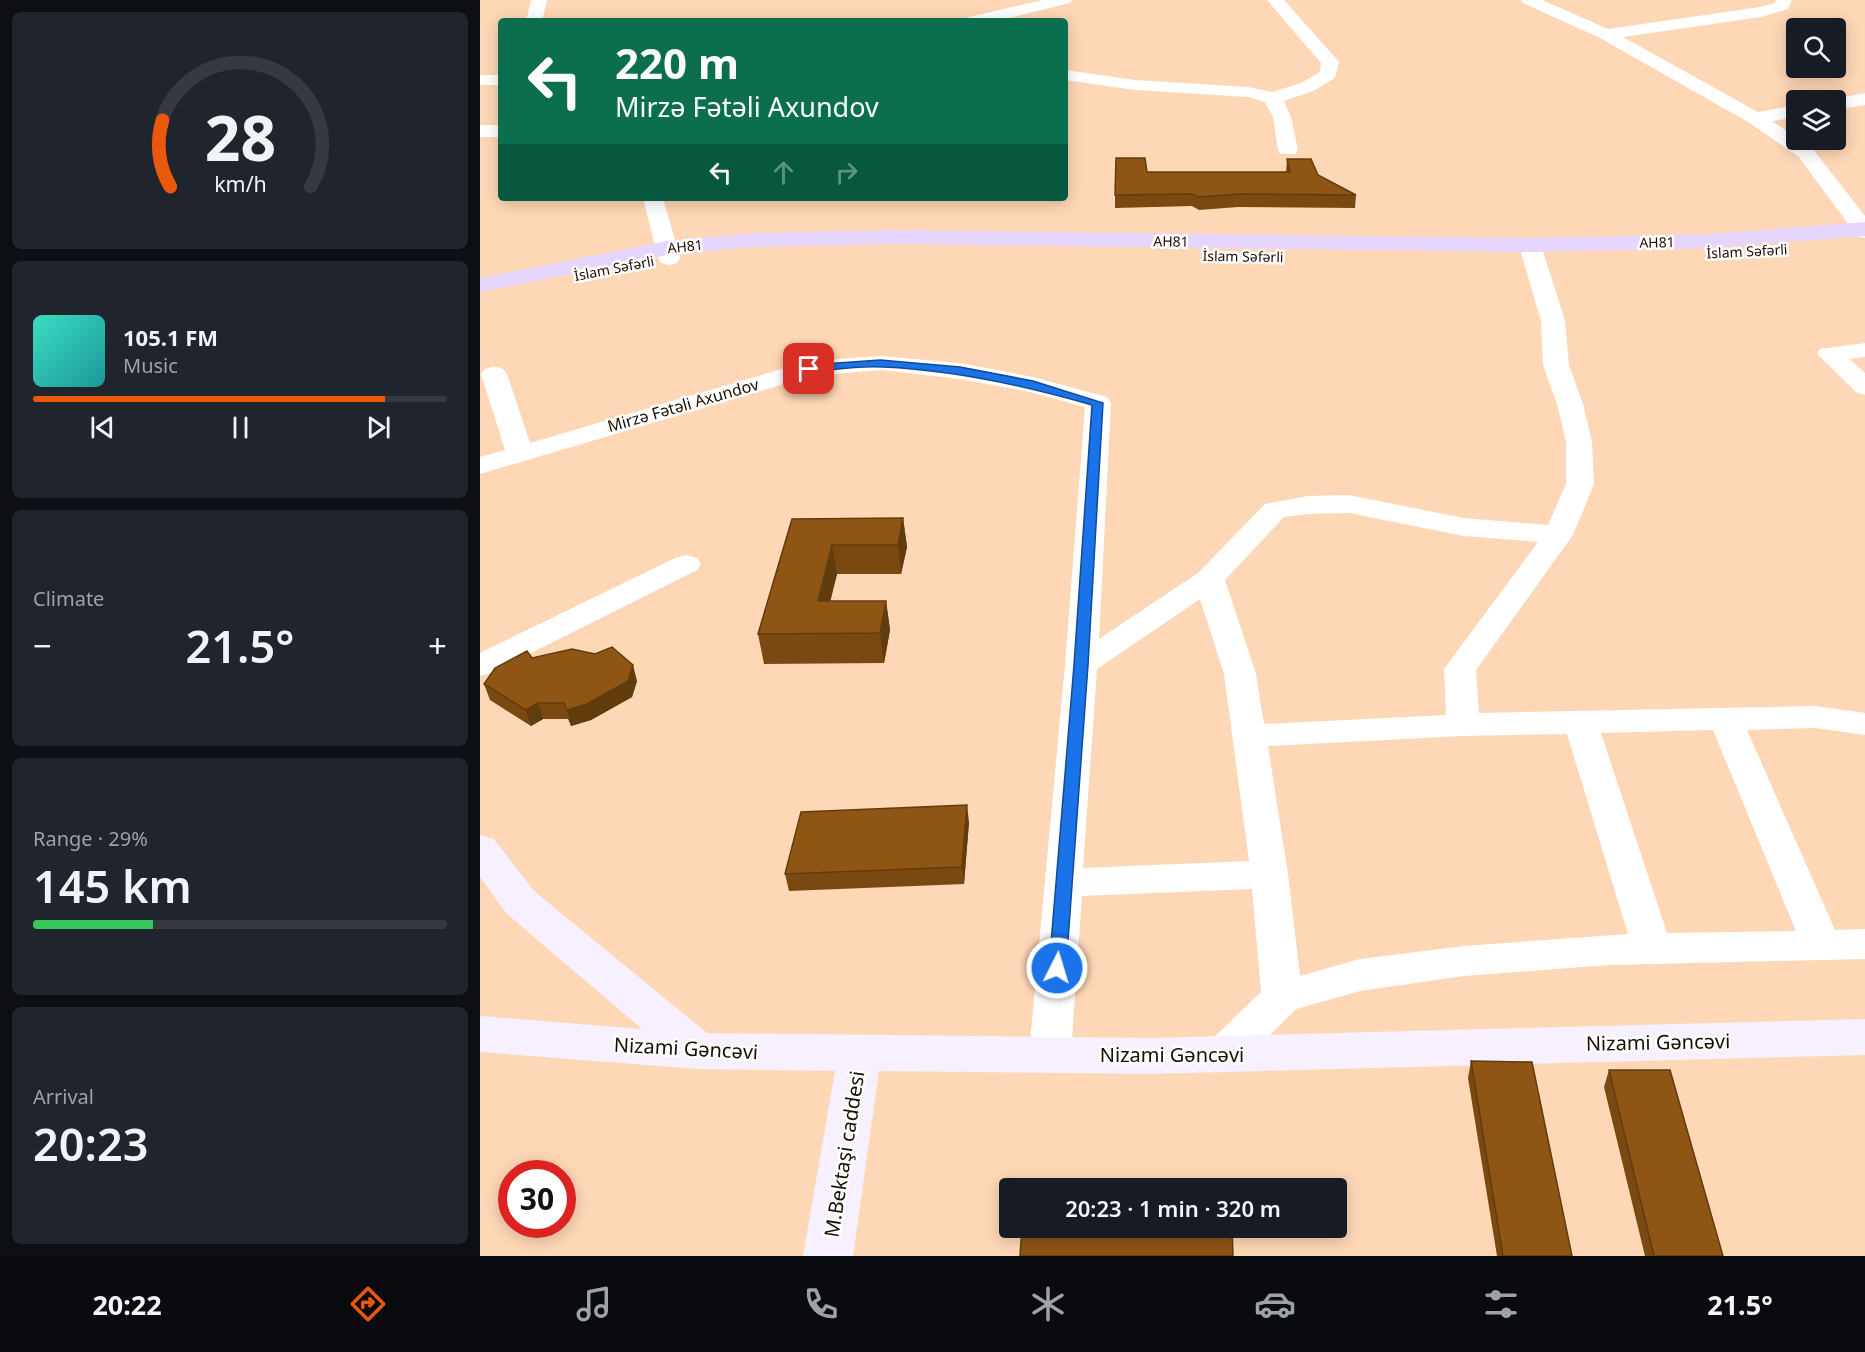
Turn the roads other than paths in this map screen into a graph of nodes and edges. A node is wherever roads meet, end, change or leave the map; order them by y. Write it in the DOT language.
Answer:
graph roads {
  1 [pos="539,0"];
  2 [pos="1019,0"];
  3 [pos="1064,0"];
  4 [pos="1275,0"];
  5 [pos="1529,0"];
  6 [pos="1784,0"];
  7 [pos="1035,7"];
  8 [pos="535,18"];
  9 [pos="988,18"];
  10 [pos="1606,34"];
  11 [pos="1068,75"];
  12 [pos="480,80"];
  13 [pos="498,80"];
  14 [pos="1273,98"];
  15 [pos="1865,99"];
  16 [pos="1846,102"];
  17 [pos="1786,113"];
  18 [pos="1755,118"];
  19 [pos="480,131"];
  20 [pos="498,131"];
  21 [pos="1288,150"];
  22 [pos="654,201"];
  23 [pos="1865,233"];
  24 [pos="1533,252"];
  25 [pos="668,253"];
  26 [pos="480,285"];
  27 [pos="480,294"];
  28 [pos="1865,350"];
  29 [pos="494,374"];
  30 [pos="1865,387"];
  31 [pos="520,453"];
  32 [pos="480,466"];
  33 [pos="1558,534"];
  34 [pos="686,564"];
  35 [pos="1209,579"];
  36 [pos="1081,665"];
  37 [pos="480,666"];
  38 [pos="1725,719"];
  39 [pos="1580,722"];
  40 [pos="1865,724"];
  41 [pos="1463,725"];
  42 [pos="1249,736"];
  43 [pos="480,849"];
  44 [pos="1269,874"];
  45 [pos="1064,883"];
  46 [pos="1865,944"];
  47 [pos="1822,945"];
  48 [pos="1652,949"];
  49 [pos="1282,997"];
  50 [pos="480,1034"];
  51 [pos="1865,1037"];
  52 [pos="698,1051"];
  53 [pos="860,1053"];
  54 [pos="1050,1053"];
  55 [pos="1224,1054"];
  56 [pos="828,1256"];
  1 -- 8 [label="street"];
  2 -- 7 [label="street"];
  3 -- 7 [label="street"];
  4 -- 14 [label="street"];
  5 -- 10 [label="street"];
  6 -- 10 [label="street"];
  7 -- 9 [label="street"];
  10 -- 18 [label="street"];
  11 -- 14 [label="street"];
  12 -- 13 [label="street"];
  14 -- 21 [label="street"];
  15 -- 16 [label="street"];
  17 -- 18 [label="street"];
  18 -- 23 [label="street"];
  19 -- 20 [label="street"];
  22 -- 25 [label="street"];
  23 -- 24 [label="highway, İslam Səfərli"];
  24 -- 25 [label="highway, İslam Səfərli"];
  24 -- 33 [label="street"];
  25 -- 26 [label="highway, AH81"];
  25 -- 27 [label="highway, İslam Səfərli"];
  28 -- 30 [label="street"];
  29 -- 31 [label="street"];
  31 -- 32 [label="street, Mirzə Fətəli Axundov"];
  31 -- 36 [label="street, Mirzə Fətəli Axundov"];
  33 -- 35 [label="street"];
  33 -- 41 [label="street"];
  34 -- 37 [label="street"];
  35 -- 36 [label="street"];
  35 -- 42 [label="street"];
  36 -- 45 [label="street, Mirzə Fətəli Axundov"];
  38 -- 39 [label="street"];
  38 -- 40 [label="street"];
  38 -- 47 [label="street"];
  39 -- 41 [label="street"];
  39 -- 48 [label="street"];
  41 -- 42 [label="street"];
  42 -- 44 [label="street"];
  43 -- 52 [label="main road"];
  44 -- 45 [label="street"];
  44 -- 49 [label="street"];
  45 -- 54 [label="street, Mirzə Fətəli Axundov"];
  46 -- 47 [label="street"];
  47 -- 48 [label="street"];
  48 -- 49 [label="street"];
  49 -- 55 [label="street"];
  50 -- 52 [label="main road, Nizami Gəncəvi"];
  51 -- 55 [label="main road, Nizami Gəncəvi"];
  52 -- 53 [label="main road, Nizami Gəncəvi"];
  53 -- 54 [label="main road, Nizami Gəncəvi"];
  53 -- 56 [label="main road, M.Bektaşi caddesi"];
  54 -- 55 [label="main road, Nizami Gəncəvi"];
}
